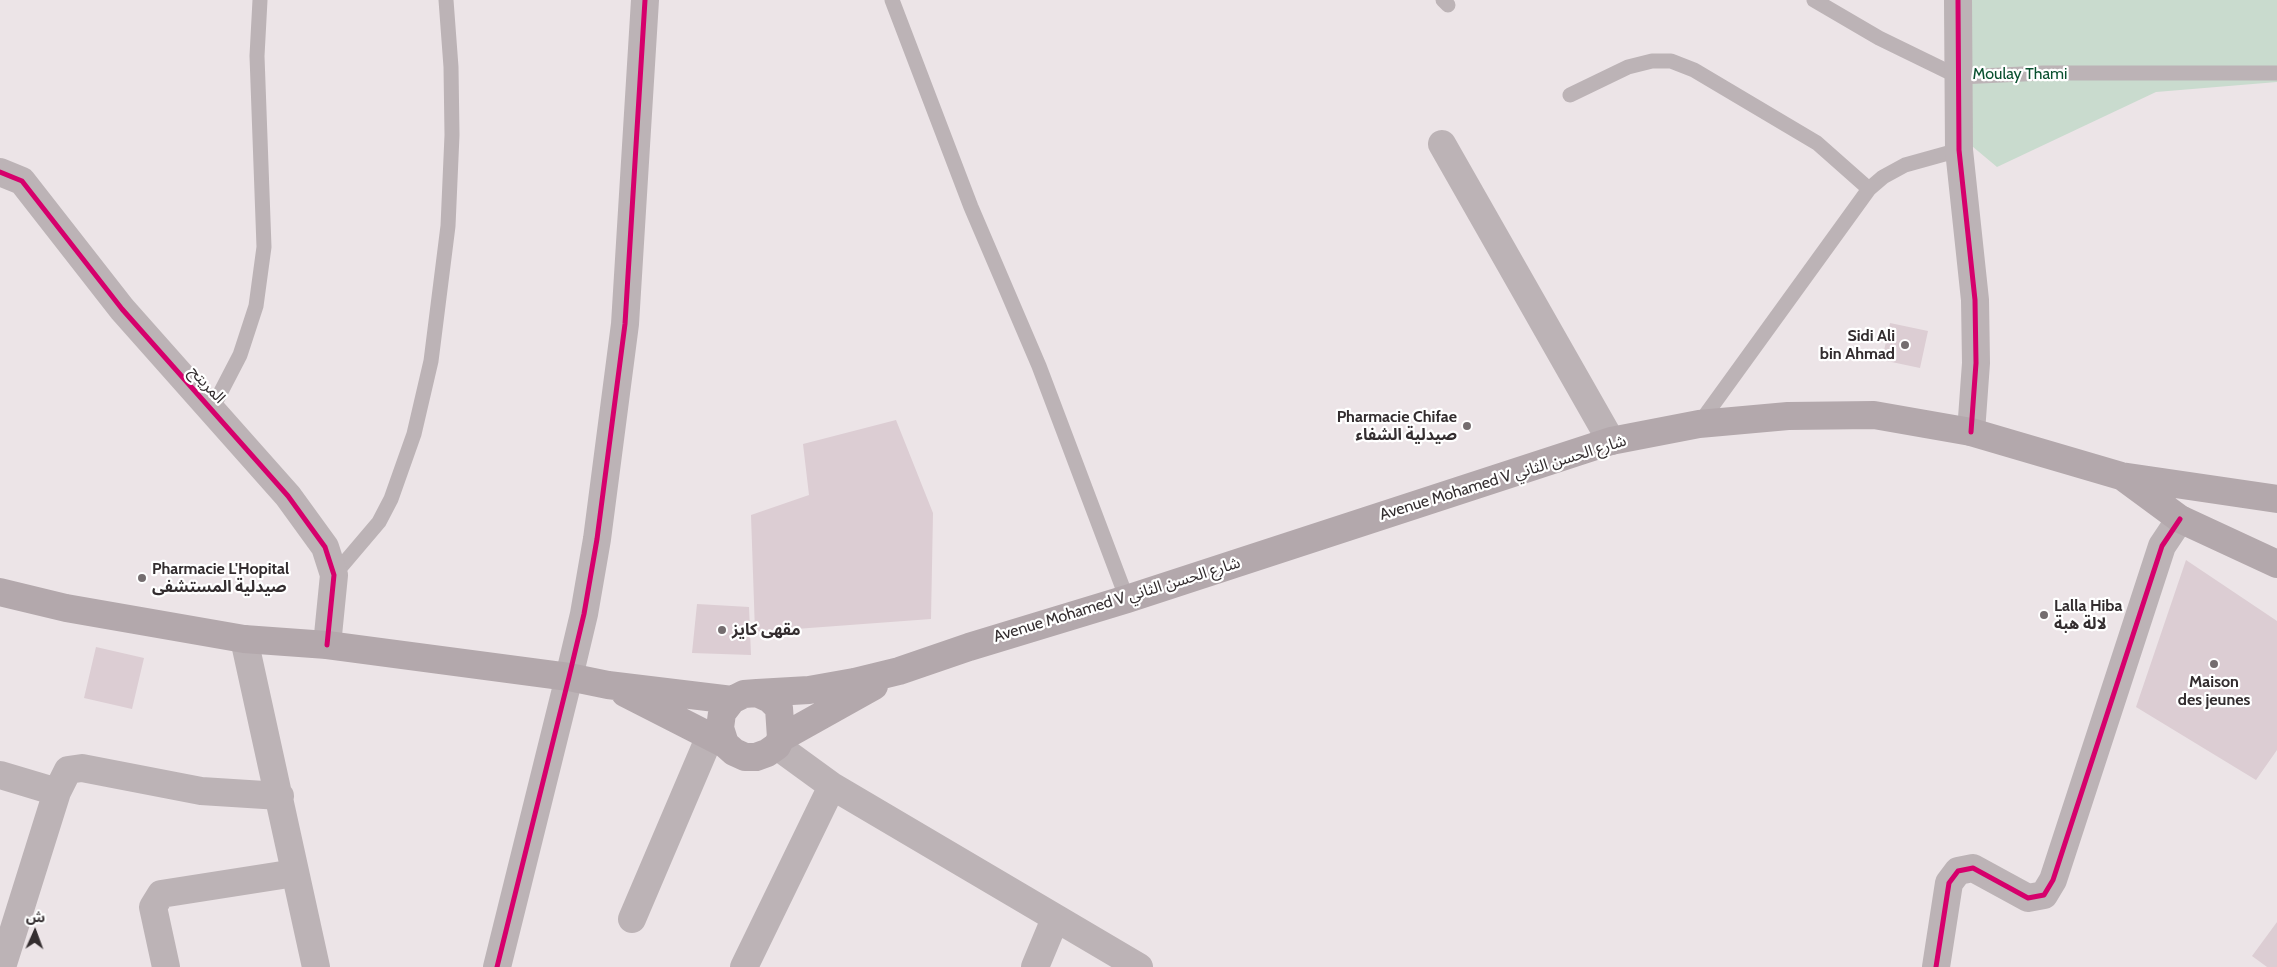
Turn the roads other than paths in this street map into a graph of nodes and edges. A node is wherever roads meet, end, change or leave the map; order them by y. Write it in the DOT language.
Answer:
graph roads {
  1 [pos="260,0"];
  2 [pos="446,0"];
  3 [pos="645,0"];
  4 [pos="892,0"];
  5 [pos="1814,0"];
  6 [pos="1958,0"];
  7 [pos="2277,73"];
  8 [pos="1959,77"];
  9 [pos="1570,95"];
  10 [pos="1442,144"];
  11 [pos="1959,150"];
  12 [pos="0,154"];
  13 [pos="11,176"];
  14 [pos="1869,189"];
  15 [pos="212,409"];
  16 [pos="1699,424"];
  17 [pos="1971,432"];
  18 [pos="1611,441"];
  19 [pos="2121,476"];
  20 [pos="2277,499"];
  21 [pos="2180,519"];
  22 [pos="2277,564"];
  23 [pos="334,575"];
  24 [pos="0,592"];
  25 [pos="1127,598"];
  26 [pos="244,639"];
  27 [pos="327,645"];
  28 [pos="899,671"];
  29 [pos="570,677"];
  30 [pos="608,685"];
  31 [pos="745,697"];
  32 [pos="717,740"];
  33 [pos="779,742"];
  34 [pos="0,775"];
  35 [pos="832,786"];
  36 [pos="57,792"];
  37 [pos="280,796"];
  38 [pos="295,873"];
  39 [pos="632,919"];
  40 [pos="1056,919"];
  41 [pos="2,967"];
  42 [pos="166,967"];
  43 [pos="316,967"];
  44 [pos="497,967"];
  45 [pos="744,967"];
  46 [pos="1036,967"];
  47 [pos="1139,967"];
  48 [pos="1936,967"];
  1 -- 15 [label="lane"];
  2 -- 23 [label="lane"];
  3 -- 29 [label="street"];
  4 -- 25 [label="lane"];
  5 -- 8 [label="lane"];
  6 -- 8 [label="street"];
  7 -- 8 [label="lane"];
  8 -- 11 [label="street"];
  9 -- 14 [label="lane"];
  10 -- 18 [label="street"];
  11 -- 14 [label="lane"];
  11 -- 17 [label="street"];
  12 -- 13 [label="street, المريتح"];
  13 -- 15 [label="street, المريتح"];
  14 -- 16 [label="lane"];
  15 -- 23 [label="street, المريتح"];
  16 -- 17 [label="main road, Avenue Mohamed V شارع الحسن الثاني"];
  16 -- 18 [label="main road, Avenue Mohamed V شارع الحسن الثاني"];
  17 -- 19 [label="main road, Avenue Mohamed V شارع الحسن الثاني"];
  18 -- 25 [label="main road, Avenue Mohamed V شارع الحسن الثاني"];
  19 -- 20 [label="main road, Avenue Mohamed V شارع الحسن الثاني"];
  19 -- 21 [label="main road, Avenue Mohamed V شارع الحسن الثاني"];
  21 -- 22 [label="main road, Avenue Mohamed V شارع الحسن الثاني"];
  21 -- 48 [label="street"];
  23 -- 27 [label="street, المريتح"];
  24 -- 26 [label="main road, Avenue Mohamed V شارع الحسن الثاني"];
  25 -- 28 [label="main road, Avenue Mohamed V شارع الحسن الثاني"];
  26 -- 27 [label="main road, Avenue Mohamed V شارع الحسن الثاني"];
  26 -- 37 [label="street"];
  27 -- 29 [label="main road, Avenue Mohamed V شارع الحسن الثاني"];
  28 -- 31 [label="main road, Avenue Mohamed V شارع الحسن الثاني"];
  28 -- 33 [label="main road, Avenue Mohamed V شارع الحسن الثاني"];
  29 -- 30 [label="main road, Avenue Mohamed V شارع الحسن الثاني"];
  29 -- 44 [label="street"];
  30 -- 31 [label="main road, Avenue Mohamed V شارع الحسن الثاني"];
  30 -- 32 [label="main road, Avenue Mohamed V شارع الحسن الثاني"];
  31 -- 32 [label="main road"];
  31 -- 33 [label="main road"];
  32 -- 33 [label="main road"];
  32 -- 39 [label="street"];
  33 -- 35 [label="street"];
  34 -- 36 [label="street"];
  35 -- 40 [label="street"];
  35 -- 45 [label="street"];
  36 -- 37 [label="street"];
  36 -- 41 [label="street"];
  37 -- 38 [label="street"];
  38 -- 42 [label="street"];
  38 -- 43 [label="street"];
  40 -- 46 [label="street"];
  40 -- 47 [label="street"];
}
